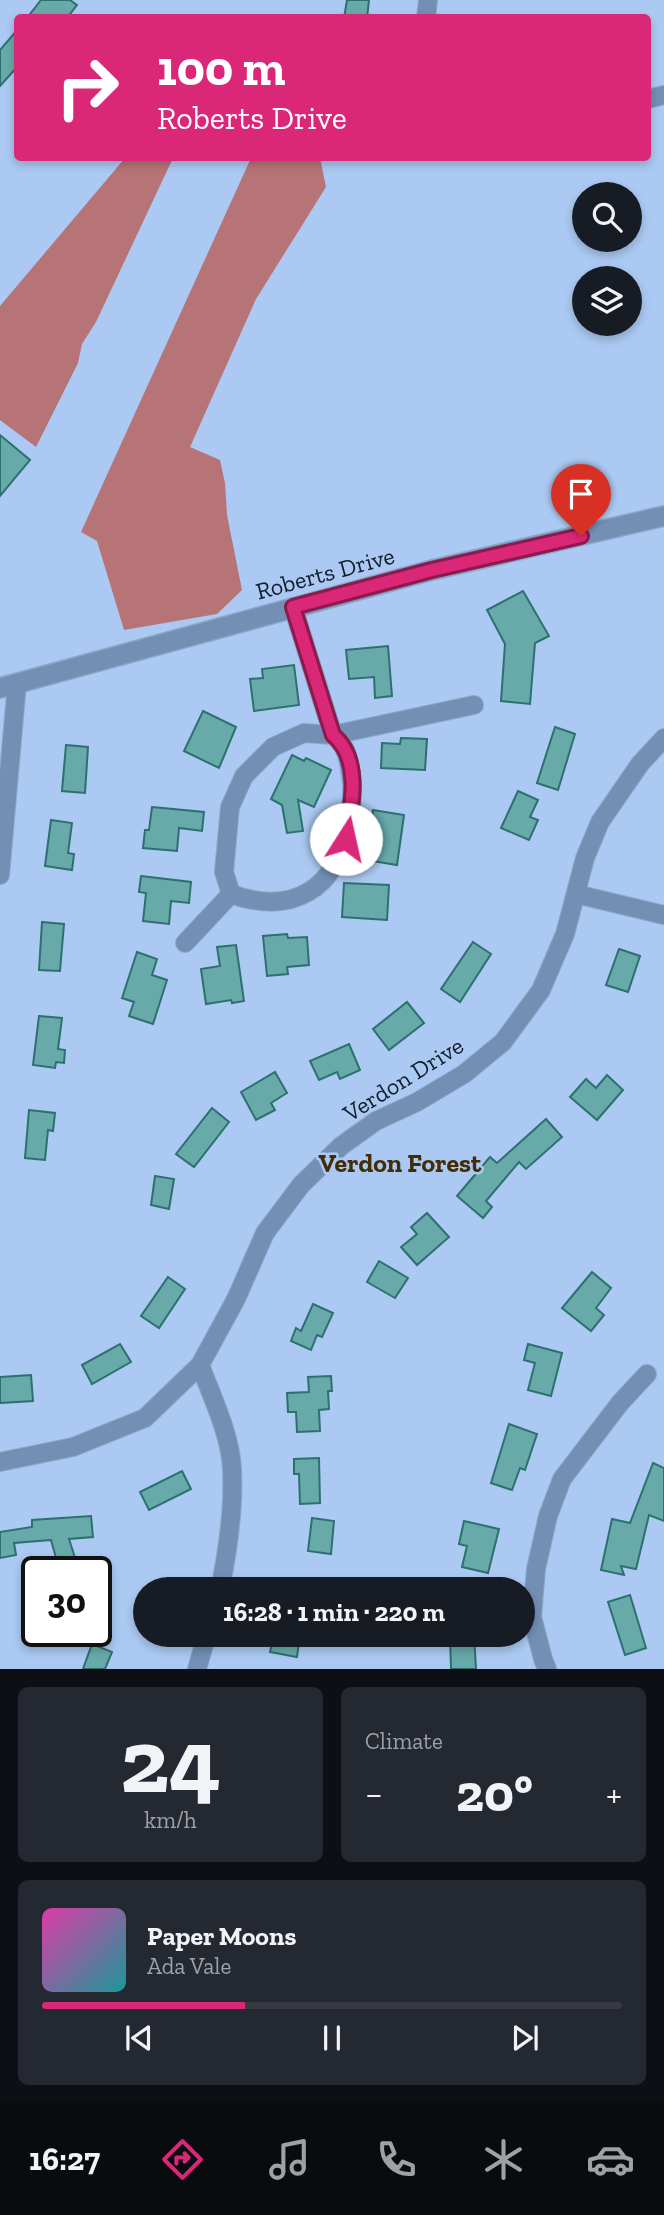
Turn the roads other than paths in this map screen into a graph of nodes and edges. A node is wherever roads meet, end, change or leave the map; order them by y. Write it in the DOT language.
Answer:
graph roads {
  1 [pos="664,516"];
  2 [pos="293,607"];
  3 [pos="8,685"];
  4 [pos="474,705"];
  5 [pos="333,735"];
  6 [pos="664,738"];
  7 [pos="0,875"];
  8 [pos="232,894"];
  9 [pos="576,894"];
  10 [pos="664,915"];
  11 [pos="186,943"];
  12 [pos="200,1366"];
  13 [pos="647,1374"];
  14 [pos="0,1462"];
  15 [pos="222,1577"];
  16 [pos="203,1647"];
  17 [pos="197,1669"];
  18 [pos="548,1669"];
  1 -- 2 [label="street, Roberts Drive"];
  2 -- 3 [label="street, Roberts Drive"];
  2 -- 5 [label="street"];
  3 -- 7 [label="street"];
  4 -- 5 [label="street"];
  5 -- 8 [label="street"];
  5 -- 8 [label="street"];
  6 -- 9 [label="street, Verdon Drive"];
  8 -- 11 [label="street"];
  9 -- 10 [label="street"];
  9 -- 12 [label="street, Verdon Drive"];
  12 -- 14 [label="street, Verdon Drive"];
  12 -- 15 [label="street"];
  13 -- 18 [label="street"];
  16 -- 17 [label="street"];
}
